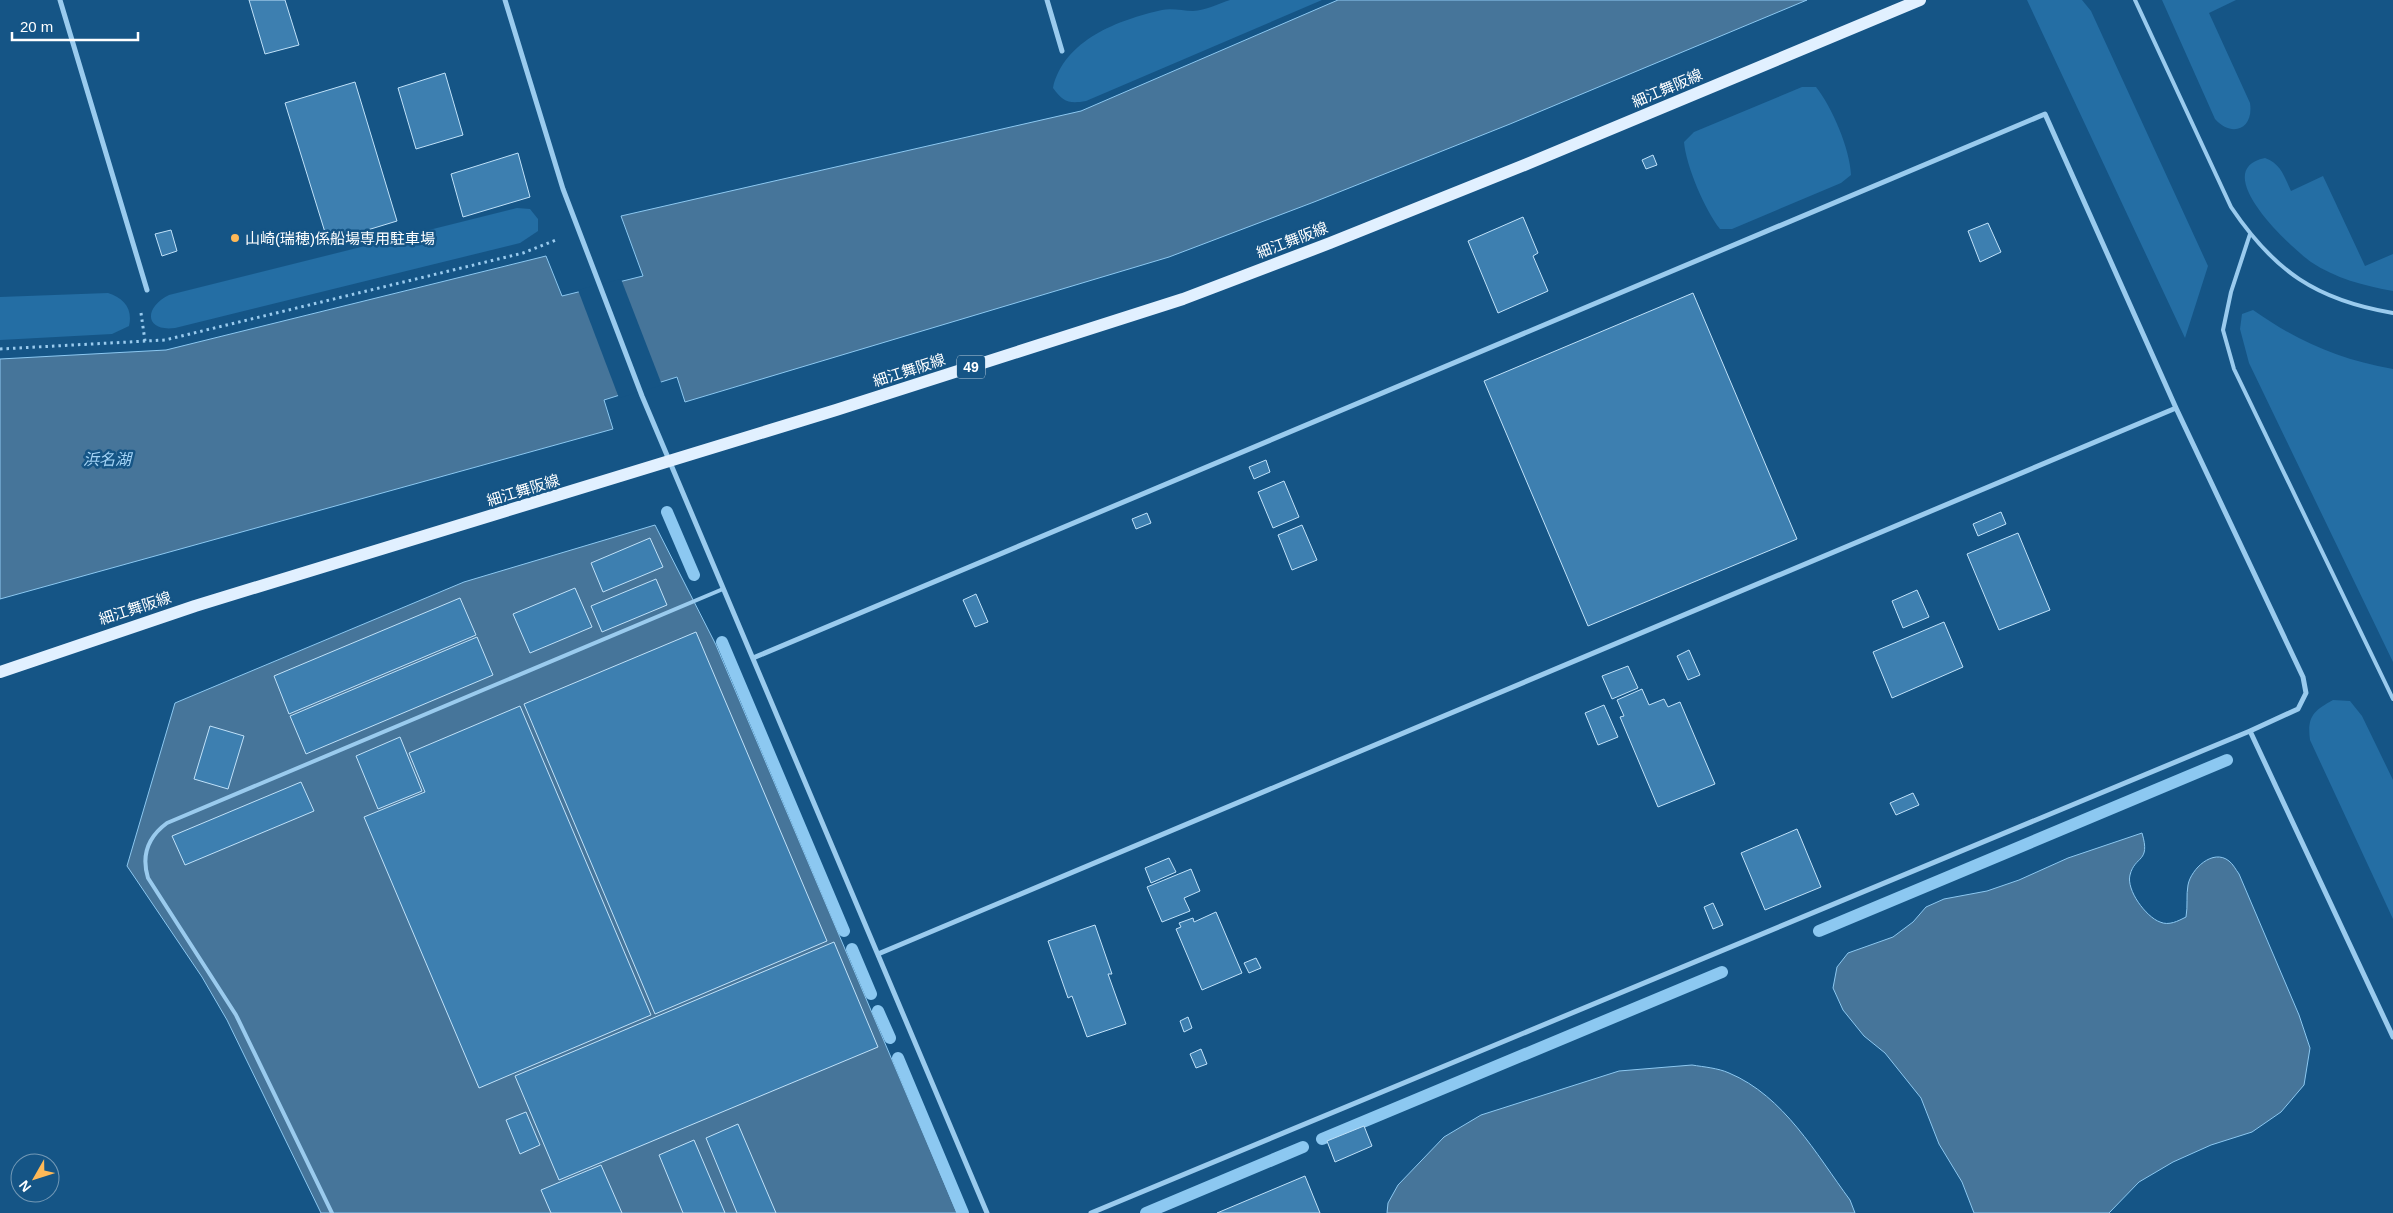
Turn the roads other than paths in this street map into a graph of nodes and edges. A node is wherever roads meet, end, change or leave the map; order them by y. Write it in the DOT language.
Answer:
graph roads {
  1 [pos="60,0"];
  2 [pos="505,0"];
  3 [pos="1046,0"];
  4 [pos="1920,0"];
  5 [pos="2135,0"];
  6 [pos="1062,51"];
  7 [pos="2250,234"];
  8 [pos="147,290"];
  9 [pos="2393,313"];
  10 [pos="2176,408"];
  11 [pos="670,462"];
  12 [pos="723,589"];
  13 [pos="753,658"];
  14 [pos="0,672"];
  15 [pos="2393,698"];
  16 [pos="2250,731"];
  17 [pos="878,954"];
  18 [pos="2393,1037"];
  19 [pos="332,1213"];
  20 [pos="987,1213"];
  21 [pos="1092,1213"];
  1 -- 8 [label="street"];
  2 -- 11 [label="street"];
  3 -- 6 [label="street"];
  4 -- 11 [label="main road, 細江舞阪線 / 49"];
  5 -- 7 [label="lane"];
  7 -- 9 [label="lane"];
  7 -- 15 [label="lane"];
  10 -- 13 [label="street"];
  10 -- 16 [label="street"];
  10 -- 17 [label="street"];
  11 -- 12 [label="street"];
  11 -- 14 [label="main road, 細江舞阪線 / 49"];
  12 -- 13 [label="street"];
  12 -- 19 [label="lane"];
  13 -- 17 [label="street"];
  16 -- 18 [label="street"];
  16 -- 21 [label="street"];
  17 -- 20 [label="street"];
}
